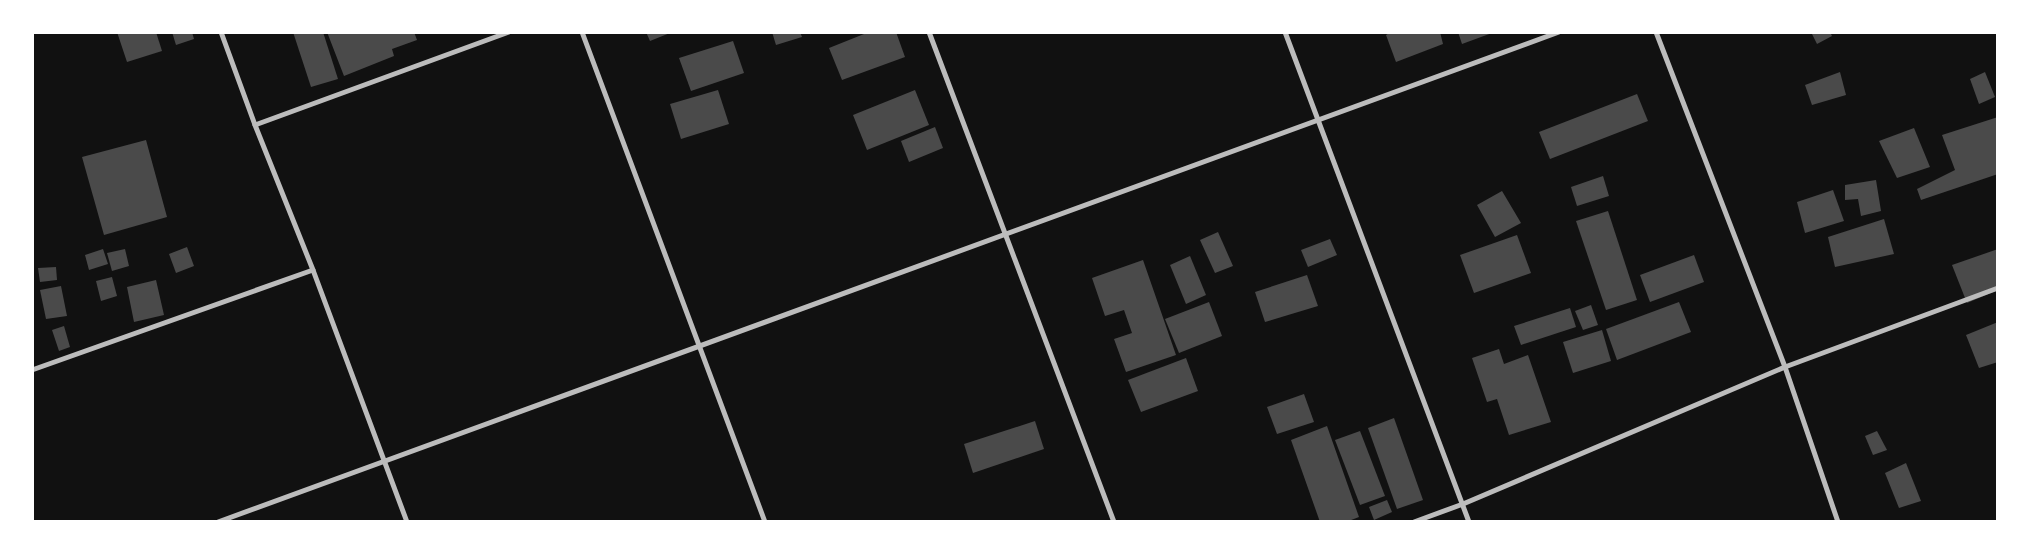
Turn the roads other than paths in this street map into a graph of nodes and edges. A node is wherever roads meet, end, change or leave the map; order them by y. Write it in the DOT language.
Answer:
graph roads {
  1 [pos="221,32"];
  2 [pos="509,32"];
  3 [pos="582,32"];
  4 [pos="929,32"];
  5 [pos="1285,32"];
  6 [pos="1559,32"];
  7 [pos="1656,32"];
  8 [pos="1318,120"];
  9 [pos="255,125"];
  10 [pos="1005,234"];
  11 [pos="313,270"];
  12 [pos="1998,288"];
  13 [pos="699,346"];
  14 [pos="1785,367"];
  15 [pos="32,370"];
  16 [pos="384,461"];
  17 [pos="1463,504"];
  18 [pos="218,522"];
  19 [pos="407,522"];
  20 [pos="765,522"];
  21 [pos="1114,522"];
  22 [pos="1414,522"];
  23 [pos="1469,522"];
  24 [pos="1838,522"];
  1 -- 9 [label="street"];
  2 -- 9 [label="street"];
  3 -- 13 [label="street"];
  4 -- 10 [label="street"];
  5 -- 8 [label="street"];
  6 -- 8 [label="street"];
  7 -- 14 [label="street"];
  8 -- 10 [label="street"];
  8 -- 17 [label="street"];
  9 -- 11 [label="street"];
  10 -- 13 [label="street"];
  10 -- 21 [label="street"];
  11 -- 15 [label="street"];
  11 -- 16 [label="street"];
  12 -- 14 [label="street"];
  13 -- 16 [label="street"];
  13 -- 20 [label="street"];
  14 -- 17 [label="street"];
  14 -- 24 [label="street"];
  16 -- 18 [label="street"];
  16 -- 19 [label="street"];
  17 -- 22 [label="street"];
  17 -- 23 [label="street"];
}
